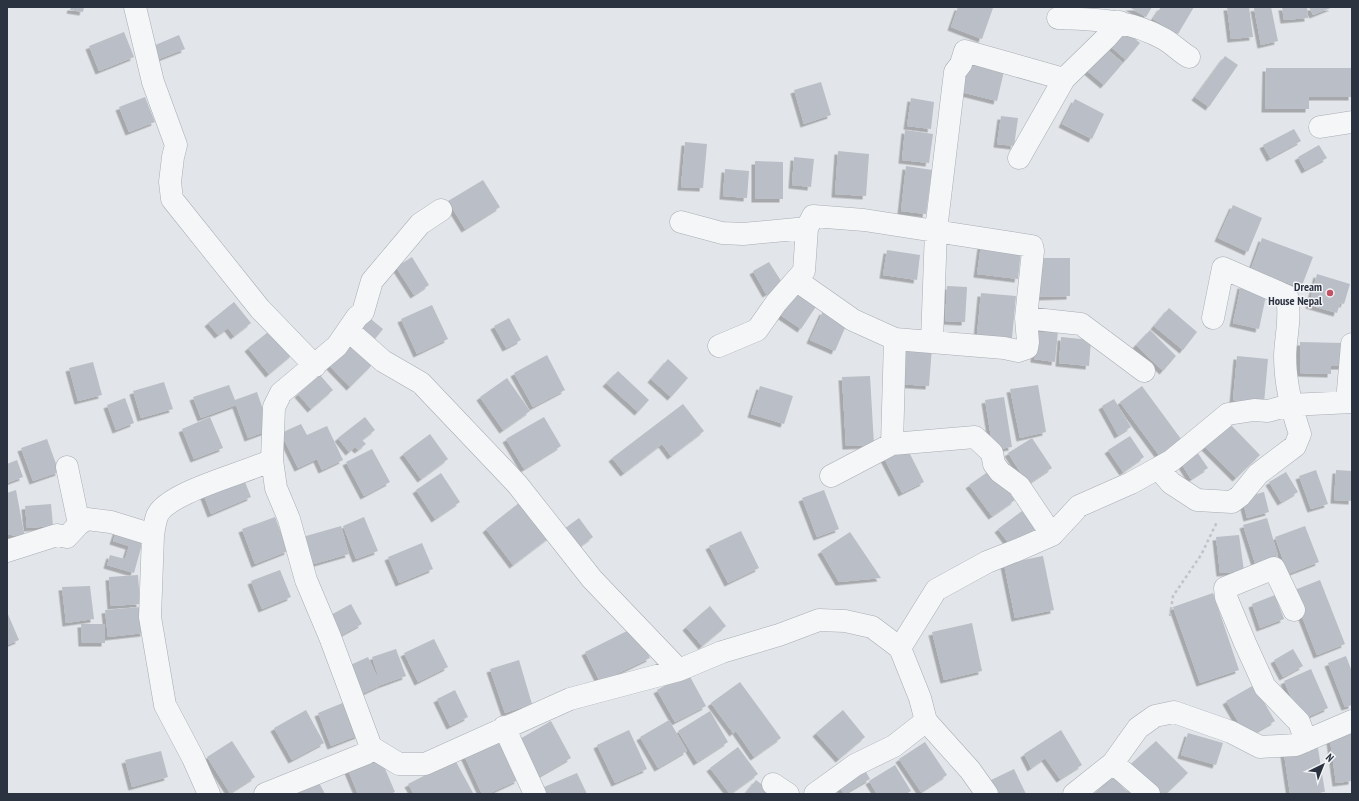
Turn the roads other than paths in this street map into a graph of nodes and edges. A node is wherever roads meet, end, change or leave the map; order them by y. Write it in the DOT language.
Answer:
graph roads {
  1 [pos="135,7"];
  2 [pos="1058,18"];
  3 [pos="1120,22"];
  4 [pos="1189,57"];
  5 [pos="1064,79"];
  6 [pos="1352,122"];
  7 [pos="1320,127"];
  8 [pos="1019,158"];
  9 [pos="441,210"];
  10 [pos="681,222"];
  11 [pos="807,228"];
  12 [pos="936,230"];
  13 [pos="796,280"];
  14 [pos="1026,318"];
  15 [pos="1213,318"];
  16 [pos="348,330"];
  17 [pos="895,340"];
  18 [pos="932,341"];
  19 [pos="1352,344"];
  20 [pos="720,346"];
  21 [pos="315,366"];
  22 [pos="1144,371"];
  23 [pos="1349,402"];
  24 [pos="1290,405"];
  25 [pos="892,444"];
  26 [pos="272,460"];
  27 [pos="66,467"];
  28 [pos="1158,468"];
  29 [pos="831,476"];
  30 [pos="79,524"];
  31 [pos="153,535"];
  32 [pos="1052,535"];
  33 [pos="7,551"];
  34 [pos="1294,610"];
  35 [pos="900,648"];
  36 [pos="679,670"];
  37 [pos="926,721"];
  38 [pos="1352,721"];
  39 [pos="504,727"];
  40 [pos="1306,741"];
  41 [pos="371,747"];
  42 [pos="1113,763"];
  43 [pos="209,794"];
  44 [pos="265,794"];
  45 [pos="535,794"];
  46 [pos="815,794"];
  47 [pos="987,794"];
  48 [pos="1074,794"];
  49 [pos="1149,794"];
  1 -- 21 [label="street"];
  2 -- 3 [label="street"];
  3 -- 4 [label="street"];
  3 -- 5 [label="street"];
  5 -- 8 [label="street"];
  5 -- 12 [label="street"];
  6 -- 7 [label="street"];
  9 -- 16 [label="street"];
  10 -- 11 [label="street"];
  11 -- 12 [label="street"];
  11 -- 13 [label="street"];
  12 -- 14 [label="street"];
  12 -- 18 [label="street"];
  13 -- 17 [label="street"];
  13 -- 20 [label="street"];
  14 -- 18 [label="street"];
  14 -- 22 [label="street"];
  15 -- 24 [label="street"];
  16 -- 21 [label="street"];
  16 -- 36 [label="street"];
  17 -- 18 [label="street"];
  17 -- 25 [label="street"];
  19 -- 23 [label="street"];
  21 -- 26 [label="street"];
  23 -- 24 [label="street"];
  24 -- 28 [label="street"];
  24 -- 28 [label="street"];
  25 -- 29 [label="street"];
  25 -- 32 [label="street"];
  26 -- 31 [label="street"];
  26 -- 41 [label="street"];
  27 -- 30 [label="street"];
  28 -- 32 [label="street"];
  30 -- 31 [label="street"];
  30 -- 33 [label="street"];
  31 -- 43 [label="street"];
  32 -- 35 [label="street"];
  34 -- 40 [label="street"];
  35 -- 36 [label="street"];
  35 -- 37 [label="street"];
  36 -- 39 [label="street"];
  37 -- 46 [label="street"];
  37 -- 47 [label="street"];
  38 -- 40 [label="street"];
  39 -- 41 [label="street"];
  39 -- 45 [label="street"];
  40 -- 42 [label="street"];
  41 -- 44 [label="street"];
  42 -- 48 [label="street"];
  42 -- 49 [label="street"];
}
